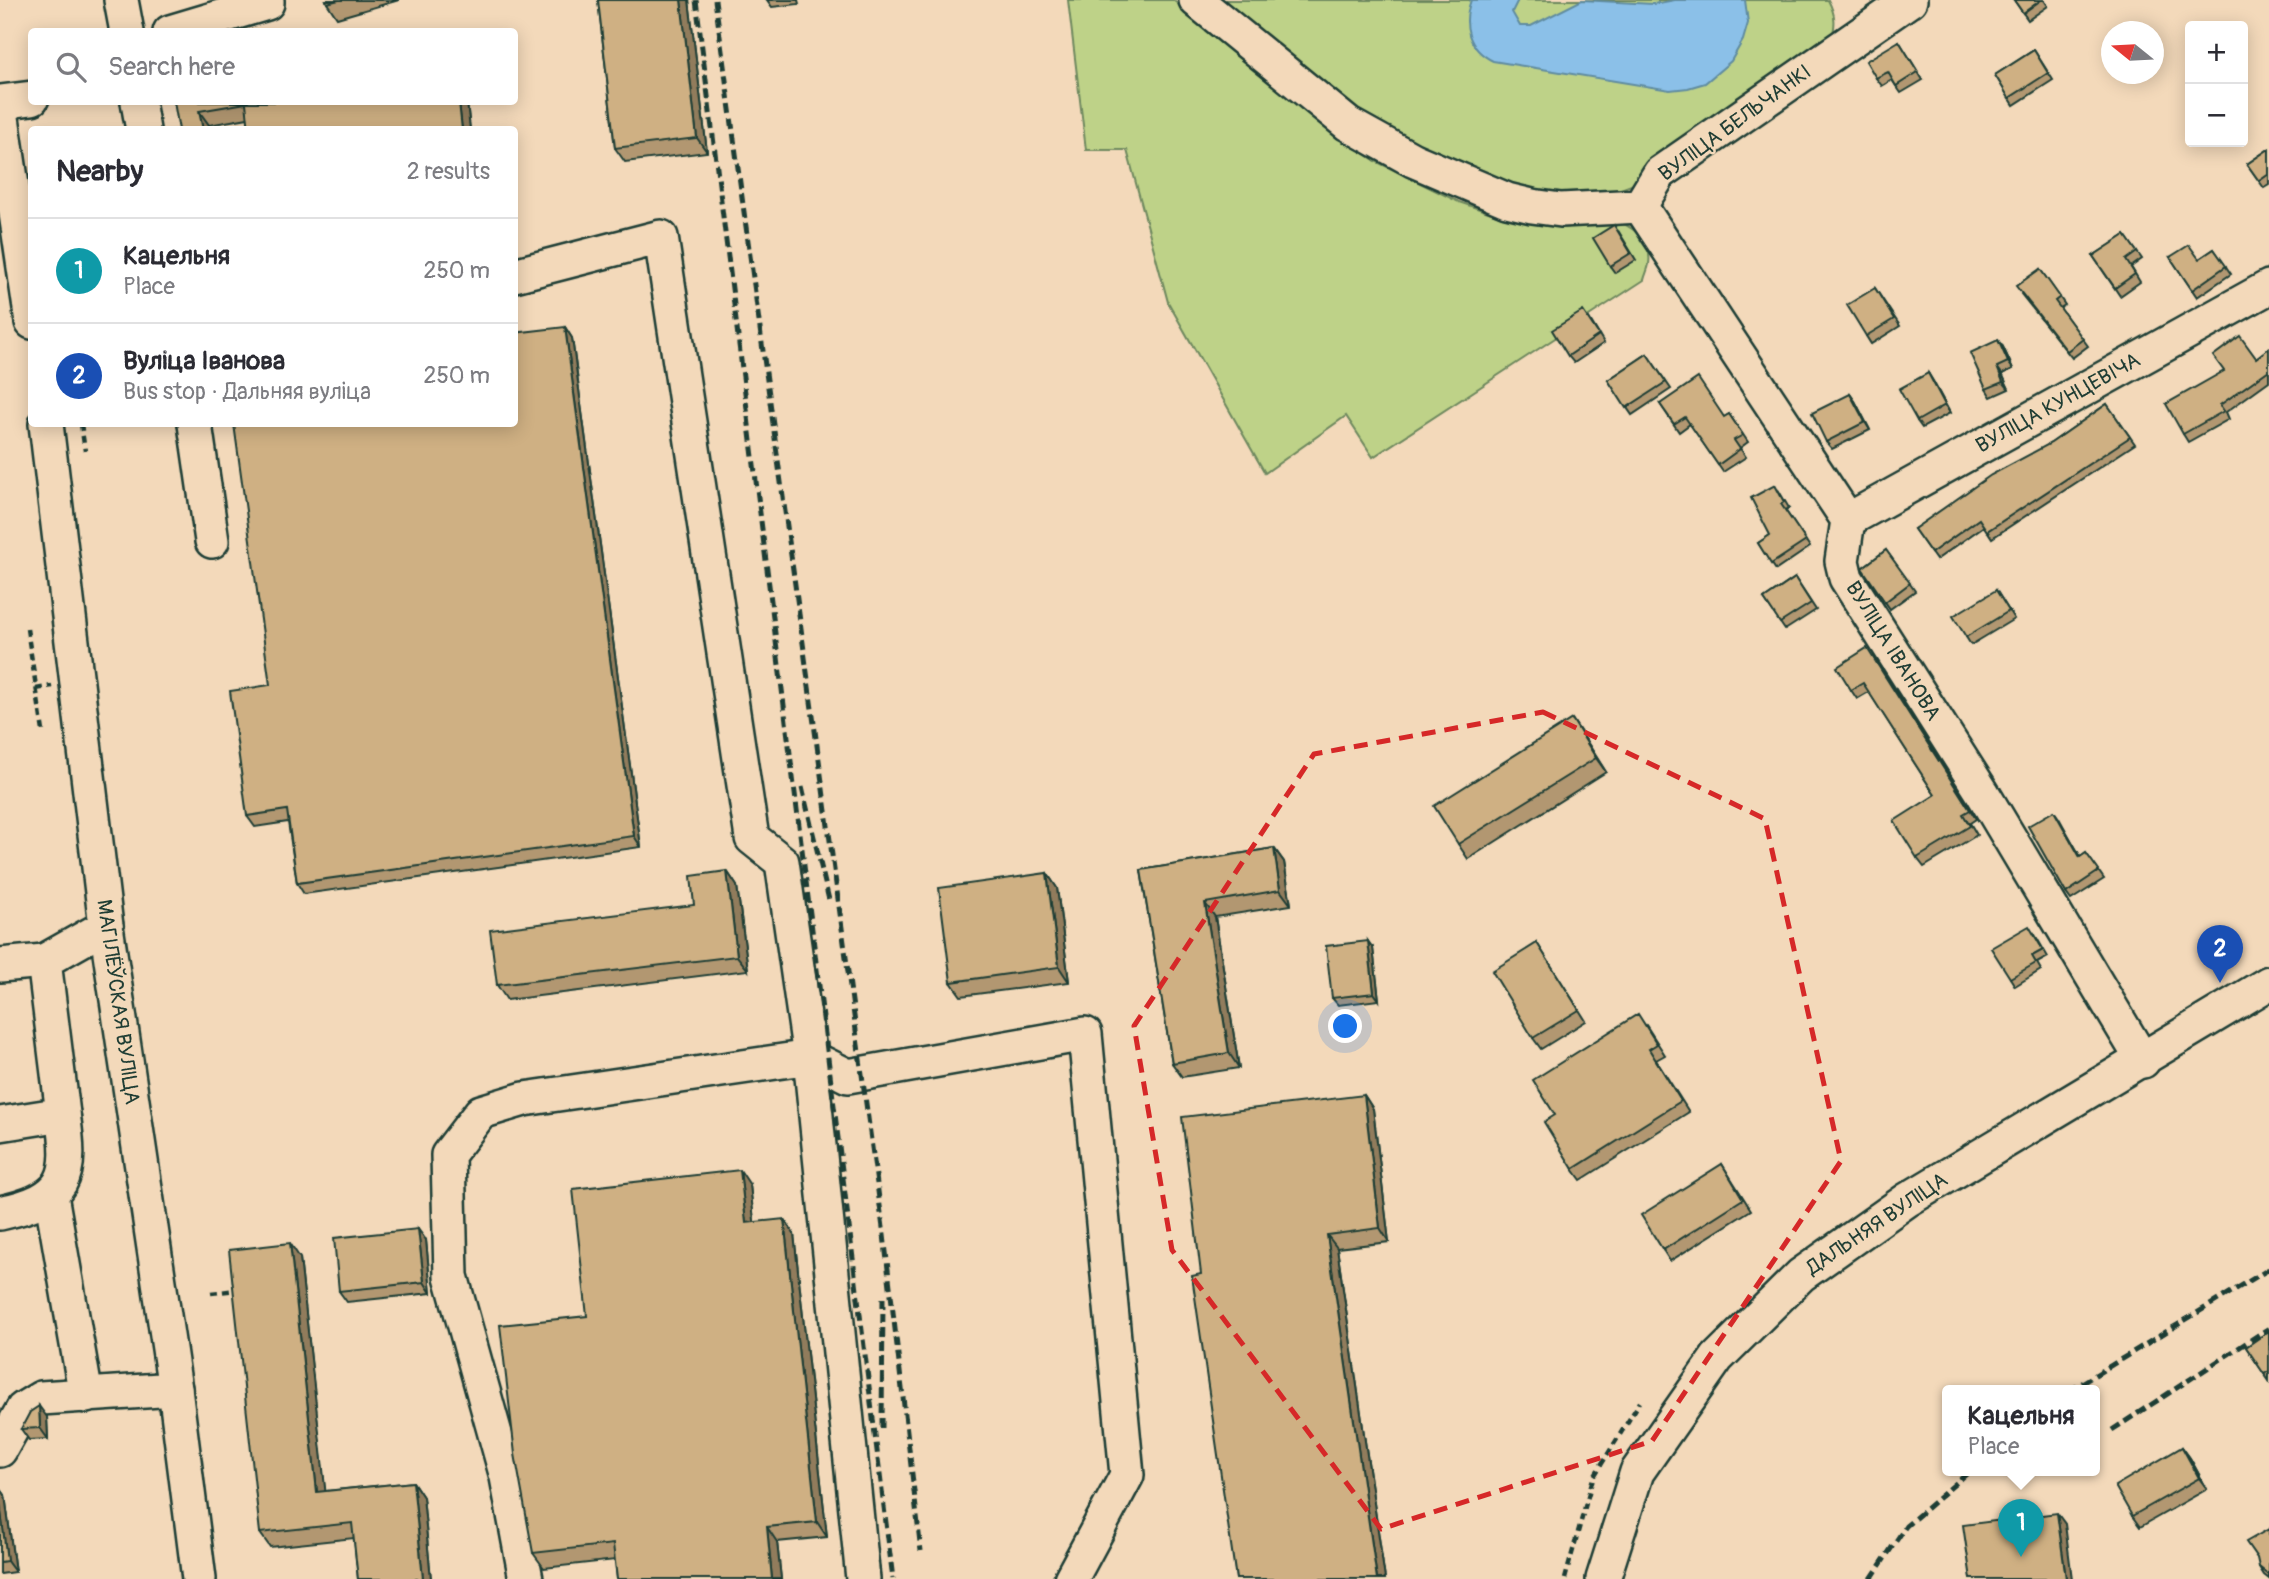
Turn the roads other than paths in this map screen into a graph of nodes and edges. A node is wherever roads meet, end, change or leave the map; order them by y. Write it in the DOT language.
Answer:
graph roads {
  1 [pos="121,0"];
  2 [pos="267,0"];
  3 [pos="1196,0"];
  4 [pos="1910,0"];
  5 [pos="126,28"];
  6 [pos="183,28"];
  7 [pos="28,99"];
  8 [pos="0,103"];
  9 [pos="139,105"];
  10 [pos="142,126"];
  11 [pos="1640,206"];
  12 [pos="518,274"];
  13 [pos="2269,287"];
  14 [pos="28,295"];
  15 [pos="46,427"];
  16 [pos="195,427"];
  17 [pos="1848,520"];
  18 [pos="212,541"];
  19 [pos="106,926"];
  20 [pos="44,961"];
  21 [pos="0,965"];
  22 [pos="2269,982"];
  23 [pos="810,1056"];
  24 [pos="2143,1061"];
  25 [pos="63,1114"];
  26 [pos="0,1124"];
  27 [pos="51,1195"];
  28 [pos="0,1213"];
  29 [pos="175,1390"];
  30 [pos="86,1396"];
  31 [pos="41,1398"];
  32 [pos="0,1404"];
  33 [pos="0,1450"];
  34 [pos="198,1579"];
  35 [pos="526,1579"];
  36 [pos="863,1579"];
  37 [pos="1071,1579"];
  38 [pos="1603,1579"];
  1 -- 5 [label="street"];
  2 -- 6 [label="street"];
  3 -- 11 [label="street"];
  4 -- 11 [label="street, ВУЛІЦА БЕЛЬЧАНКІ"];
  7 -- 8 [label="street"];
  8 -- 14 [label="street"];
  9 -- 10 [label="street"];
  11 -- 17 [label="street"];
  12 -- 23 [label="street"];
  13 -- 17 [label="street, ВУЛІЦА КУНЦЕВІЧА"];
  15 -- 19 [label="street, МАГІЛЁЎСКАЯ ВУЛІЦА"];
  16 -- 18 [label="street"];
  17 -- 24 [label="street, ВУЛІЦА ІВАНОВА"];
  19 -- 20 [label="street"];
  19 -- 29 [label="street, МАГІЛЁЎСКАЯ ВУЛІЦА"];
  20 -- 21 [label="street"];
  20 -- 25 [label="street"];
  22 -- 24 [label="street, ДАЛЬНЯЯ ВУЛІЦА"];
  23 -- 35 [label="street"];
  23 -- 36 [label="street"];
  23 -- 37 [label="street"];
  24 -- 38 [label="street, ДАЛЬНЯЯ ВУЛІЦА"];
  25 -- 26 [label="street"];
  25 -- 27 [label="street"];
  27 -- 28 [label="street"];
  27 -- 30 [label="street"];
  29 -- 30 [label="street"];
  29 -- 34 [label="street, МАГІЛЁЎСКАЯ ВУЛІЦА"];
  30 -- 31 [label="street"];
  31 -- 32 [label="street"];
  31 -- 33 [label="street"];
}
